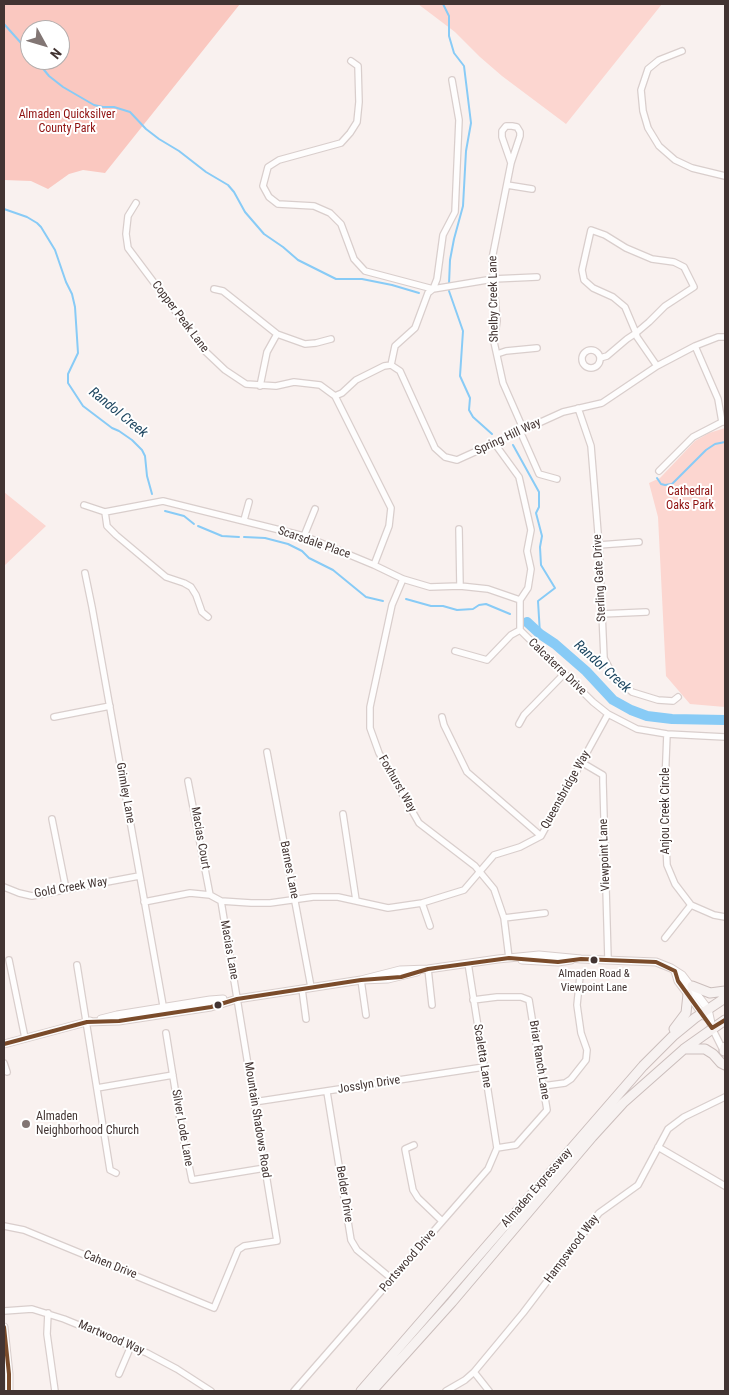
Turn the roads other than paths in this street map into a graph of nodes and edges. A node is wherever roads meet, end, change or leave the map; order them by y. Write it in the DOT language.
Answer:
graph roads {
  1 [pos="682,51"];
  2 [pos="352,61"];
  3 [pos="452,80"];
  4 [pos="510,163"];
  5 [pos="725,176"];
  6 [pos="507,185"];
  7 [pos="532,189"];
  8 [pos="136,203"];
  9 [pos="537,277"];
  10 [pos="493,279"];
  11 [pos="214,289"];
  12 [pos="433,289"];
  13 [pos="636,333"];
  14 [pos="276,334"];
  15 [pos="725,336"];
  16 [pos="331,339"];
  17 [pos="695,346"];
  18 [pos="537,348"];
  19 [pos="497,354"];
  20 [pos="600,358"];
  21 [pos="391,365"];
  22 [pos="657,366"];
  23 [pos="260,386"];
  24 [pos="335,396"];
  25 [pos="578,408"];
  26 [pos="724,422"];
  27 [pos="520,431"];
  28 [pos="495,444"];
  29 [pos="658,471"];
  30 [pos="557,480"];
  31 [pos="249,502"];
  32 [pos="84,505"];
  33 [pos="315,509"];
  34 [pos="106,512"];
  35 [pos="244,520"];
  36 [pos="459,529"];
  37 [pos="304,536"];
  38 [pos="639,542"];
  39 [pos="599,545"];
  40 [pos="374,565"];
  41 [pos="85,573"];
  42 [pos="403,579"];
  43 [pos="460,586"];
  44 [pos="520,600"];
  45 [pos="646,612"];
  46 [pos="601,614"];
  47 [pos="208,617"];
  48 [pos="520,630"];
  49 [pos="455,650"];
  50 [pos="564,674"];
  51 [pos="678,697"];
  52 [pos="110,706"];
  53 [pos="608,714"];
  54 [pos="54,717"];
  55 [pos="442,717"];
  56 [pos="519,724"];
  57 [pos="667,734"];
  58 [pos="725,737"];
  59 [pos="267,752"];
  60 [pos="581,762"];
  61 [pos="188,782"];
  62 [pos="343,814"];
  63 [pos="52,819"];
  64 [pos="541,836"];
  65 [pos="480,872"];
  66 [pos="139,876"];
  67 [pos="4,887"];
  68 [pos="66,888"];
  69 [pos="210,895"];
  70 [pos="295,899"];
  71 [pos="356,900"];
  72 [pos="221,901"];
  73 [pos="144,902"];
  74 [pos="422,902"];
  75 [pos="691,905"];
  76 [pos="545,913"];
  77 [pos="725,916"];
  78 [pos="504,918"];
  79 [pos="430,926"];
  80 [pos="665,938"];
  81 [pos="509,958"];
  82 [pos="608,959"];
  83 [pos="9,960"];
  84 [pos="468,963"];
  85 [pos="76,965"];
  86 [pos="428,969"];
  87 [pos="580,976"];
  88 [pos="361,980"];
  89 [pos="310,988"];
  90 [pos="302,989"];
  91 [pos="690,990"];
  92 [pos="725,991"];
  93 [pos="725,998"];
  94 [pos="237,999"];
  95 [pos="473,1000"];
  96 [pos="432,1005"];
  97 [pos="164,1010"];
  98 [pos="705,1011"];
  99 [pos="366,1015"];
  100 [pos="306,1019"];
  101 [pos="725,1020"];
  102 [pos="87,1022"];
  103 [pos="712,1028"];
  104 [pos="166,1033"];
  105 [pos="673,1036"];
  106 [pos="24,1038"];
  107 [pos="4,1044"];
  108 [pos="684,1049"];
  109 [pos="725,1051"];
  110 [pos="4,1063"];
  111 [pos="725,1065"];
  112 [pos="484,1067"];
  113 [pos="7,1072"];
  114 [pos="173,1075"];
  115 [pos="544,1086"];
  116 [pos="97,1088"];
  117 [pos="327,1092"];
  118 [pos="725,1097"];
  119 [pos="254,1102"];
  120 [pos="414,1146"];
  121 [pos="658,1147"];
  122 [pos="497,1148"];
  123 [pos="265,1168"];
  124 [pos="116,1173"];
  125 [pos="725,1186"];
  126 [pos="442,1221"];
  127 [pos="4,1226"];
  128 [pos="392,1279"];
  129 [pos="214,1308"];
  130 [pos="4,1311"];
  131 [pos="48,1312"];
  132 [pos="4,1327"];
  133 [pos="131,1346"];
  134 [pos="474,1372"];
  135 [pos="119,1374"];
  136 [pos="9,1391"];
  137 [pos="56,1391"];
  138 [pos="211,1391"];
  139 [pos="294,1391"];
  140 [pos="361,1391"];
  141 [pos="372,1391"];
  142 [pos="446,1391"];
  143 [pos="489,1391"];
  1 -- 5 [label="street"];
  2 -- 12 [label="street"];
  3 -- 12 [label="street"];
  4 -- 4 [label="street, Shelby Creek Lane"];
  4 -- 6 [label="street, Shelby Creek Lane"];
  6 -- 7 [label="street"];
  6 -- 10 [label="street, Shelby Creek Lane"];
  8 -- 23 [label="street, Copper Peak Lane"];
  9 -- 10 [label="street"];
  10 -- 12 [label="street"];
  10 -- 19 [label="street, Shelby Creek Lane"];
  11 -- 14 [label="street"];
  12 -- 21 [label="street"];
  13 -- 13 [label="street"];
  13 -- 20 [label="street"];
  13 -- 22 [label="street"];
  14 -- 16 [label="street"];
  14 -- 23 [label="street"];
  15 -- 17 [label="street, Spring Hill Way"];
  17 -- 22 [label="street, Spring Hill Way"];
  17 -- 26 [label="street"];
  18 -- 19 [label="street"];
  19 -- 27 [label="street, Shelby Creek Lane"];
  21 -- 24 [label="street"];
  21 -- 28 [label="street, Spring Hill Way"];
  22 -- 25 [label="street, Spring Hill Way"];
  23 -- 24 [label="street, Copper Peak Lane"];
  24 -- 40 [label="street"];
  25 -- 27 [label="street, Spring Hill Way"];
  25 -- 39 [label="street, Sterling Gate Drive"];
  26 -- 29 [label="street"];
  27 -- 28 [label="street, Spring Hill Way"];
  27 -- 30 [label="street, Shelby Creek Lane"];
  28 -- 44 [label="street, Calcaterra Drive"];
  31 -- 35 [label="street"];
  32 -- 34 [label="street"];
  33 -- 37 [label="street"];
  34 -- 35 [label="street, Scarsdale Place"];
  34 -- 47 [label="street"];
  35 -- 37 [label="street, Scarsdale Place"];
  36 -- 43 [label="street"];
  37 -- 40 [label="street, Scarsdale Place"];
  38 -- 39 [label="street"];
  39 -- 46 [label="street, Sterling Gate Drive"];
  40 -- 42 [label="street, Scarsdale Place"];
  41 -- 52 [label="street, Grimley Lane"];
  42 -- 43 [label="street, Scarsdale Place"];
  42 -- 65 [label="street, Foxhurst Way"];
  43 -- 44 [label="street, Scarsdale Place"];
  44 -- 48 [label="street, Calcaterra Drive"];
  45 -- 46 [label="street"];
  46 -- 51 [label="street, Sterling Gate Drive"];
  48 -- 49 [label="street"];
  48 -- 50 [label="street, Calcaterra Drive"];
  50 -- 53 [label="street, Calcaterra Drive"];
  50 -- 56 [label="street"];
  52 -- 54 [label="street"];
  52 -- 66 [label="street, Grimley Lane"];
  53 -- 57 [label="street, Calcaterra Drive"];
  53 -- 60 [label="street, Queensbridge Way"];
  55 -- 64 [label="street"];
  57 -- 58 [label="street, Calcaterra Drive"];
  57 -- 75 [label="street, Anjou Creek Circle"];
  59 -- 70 [label="street, Barnes Lane"];
  60 -- 64 [label="street, Queensbridge Way"];
  60 -- 82 [label="street, Viewpoint Lane"];
  61 -- 69 [label="street, Macias Court"];
  62 -- 71 [label="street"];
  63 -- 68 [label="street"];
  64 -- 65 [label="street, Queensbridge Way"];
  65 -- 74 [label="street, Queensbridge Way"];
  65 -- 78 [label="street, Foxhurst Way"];
  66 -- 68 [label="street, Gold Creek Way"];
  66 -- 73 [label="street, Grimley Lane"];
  67 -- 68 [label="street, Gold Creek Way"];
  69 -- 72 [label="street, Queensbridge Way"];
  69 -- 73 [label="street, Queensbridge Way"];
  70 -- 71 [label="street, Queensbridge Way"];
  70 -- 72 [label="street, Queensbridge Way"];
  70 -- 89 [label="street, Barnes Lane"];
  71 -- 74 [label="street, Queensbridge Way"];
  72 -- 94 [label="street, Macias Lane"];
  73 -- 97 [label="street, Grimley Lane"];
  74 -- 79 [label="street"];
  75 -- 77 [label="street, Anjou Creek Circle"];
  75 -- 80 [label="street"];
  76 -- 78 [label="street"];
  78 -- 81 [label="street, Foxhurst Way"];
  81 -- 82 [label="street"];
  81 -- 84 [label="street"];
  82 -- 91 [label="street"];
  83 -- 106 [label="street"];
  84 -- 86 [label="street"];
  84 -- 95 [label="street, Scaletta Lane"];
  85 -- 102 [label="street"];
  86 -- 88 [label="street"];
  86 -- 96 [label="street"];
  87 -- 115 [label="street"];
  88 -- 89 [label="street"];
  88 -- 99 [label="street"];
  89 -- 90 [label="street"];
  90 -- 94 [label="street"];
  90 -- 100 [label="street"];
  91 -- 92 [label="main road"];
  91 -- 98 [label="street"];
  91 -- 105 [label="main road"];
  93 -- 98 [label="main road, Almaden Expressway"];
  94 -- 97 [label="street"];
  94 -- 119 [label="street, Mountain Shadows Road"];
  95 -- 112 [label="street, Scaletta Lane"];
  95 -- 115 [label="street, Briar Ranch Lane"];
  97 -- 102 [label="street"];
  98 -- 103 [label="street"];
  98 -- 105 [label="main road, Almaden Expressway"];
  101 -- 103 [label="main road, Almaden Expressway"];
  102 -- 106 [label="street"];
  102 -- 116 [label="street"];
  103 -- 108 [label="main road, Almaden Expressway"];
  103 -- 109 [label="street"];
  104 -- 114 [label="street, Silver Lode Lane"];
  105 -- 140 [label="main road, Almaden Expressway"];
  106 -- 107 [label="street"];
  108 -- 111 [label="main road"];
  108 -- 141 [label="main road, Almaden Expressway"];
  110 -- 113 [label="street"];
  112 -- 117 [label="street, Josslyn Drive"];
  112 -- 122 [label="street, Scaletta Lane"];
  114 -- 116 [label="street"];
  114 -- 123 [label="street, Silver Lode Lane"];
  115 -- 122 [label="street, Briar Ranch Lane"];
  116 -- 124 [label="street"];
  117 -- 119 [label="street, Josslyn Drive"];
  117 -- 128 [label="street, Belder Drive"];
  118 -- 121 [label="street, Hampswood Way"];
  119 -- 123 [label="street, Mountain Shadows Road"];
  120 -- 126 [label="street"];
  121 -- 125 [label="street"];
  121 -- 134 [label="street, Hampswood Way"];
  122 -- 126 [label="street, Portswood Drive"];
  123 -- 129 [label="street, Mountain Shadows Road"];
  126 -- 128 [label="street, Portswood Drive"];
  127 -- 129 [label="street, Cahen Drive"];
  128 -- 139 [label="street, Portswood Drive"];
  130 -- 131 [label="street, Martwood Way"];
  131 -- 133 [label="street, Martwood Way"];
  131 -- 137 [label="street"];
  132 -- 136 [label="street"];
  133 -- 135 [label="street"];
  133 -- 138 [label="street, Martwood Way"];
  134 -- 142 [label="street, Hampswood Way"];
  134 -- 143 [label="street"];
}
